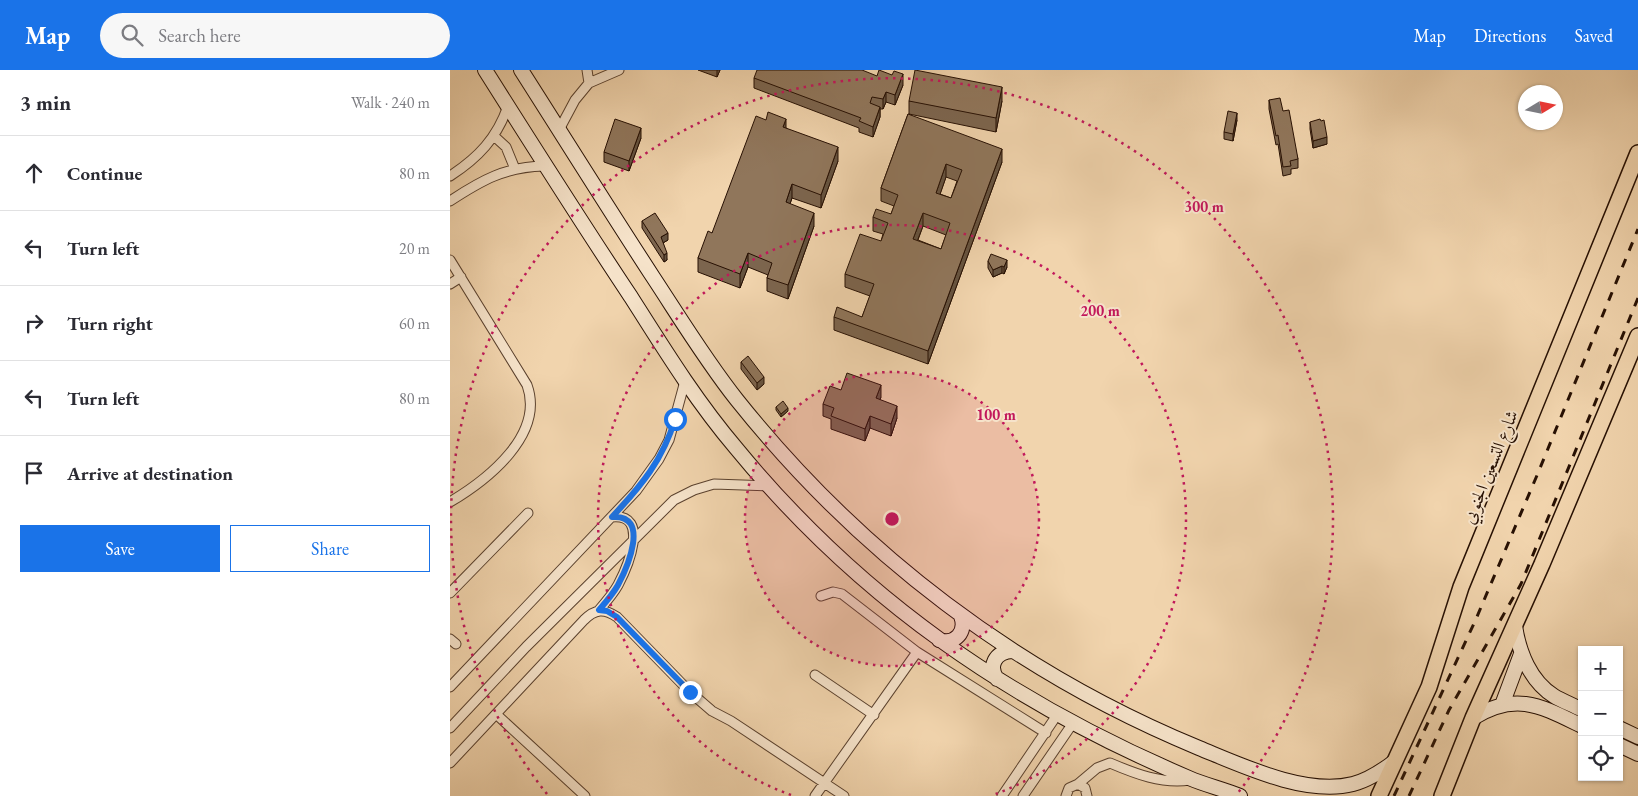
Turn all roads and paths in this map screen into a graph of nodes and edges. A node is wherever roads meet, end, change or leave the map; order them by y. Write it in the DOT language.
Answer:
graph roads {
  1 [pos="485,70"];
  2 [pos="521,70"];
  3 [pos="587,70"];
  4 [pos="620,70"];
  5 [pos="589,83"];
  6 [pos="508,106"];
  7 [pos="559,130"];
  8 [pos="494,136"];
  9 [pos="1638,153"];
  10 [pos="544,166"];
  11 [pos="515,169"];
  12 [pos="450,176"];
  13 [pos="450,201"];
  14 [pos="450,260"];
  15 [pos="461,277"];
  16 [pos="450,284"];
  17 [pos="1638,336"];
  18 [pos="685,381"];
  19 [pos="768,486"];
  20 [pos="450,502"];
  21 [pos="528,513"];
  22 [pos="612,517"];
  23 [pos="633,540"];
  24 [pos="450,593"];
  25 [pos="821,596"];
  26 [pos="599,610"];
  27 [pos="961,616"];
  28 [pos="1515,626"];
  29 [pos="938,640"];
  30 [pos="1012,651"];
  31 [pos="917,652"];
  32 [pos="1521,654"];
  33 [pos="815,675"];
  34 [pos="997,679"];
  35 [pos="450,687"];
  36 [pos="1502,705"];
  37 [pos="1578,708"];
  38 [pos="496,714"];
  39 [pos="874,715"];
  40 [pos="1058,715"];
  41 [pos="1473,718"];
  42 [pos="1073,723"];
  43 [pos="1578,724"];
  44 [pos="450,728"];
  45 [pos="1623,730"];
  46 [pos="1046,733"];
  47 [pos="1638,736"];
  48 [pos="1623,747"];
  49 [pos="1638,754"];
  50 [pos="1026,761"];
  51 [pos="1395,761"];
  52 [pos="450,763"];
  53 [pos="1041,770"];
  54 [pos="1192,780"];
  55 [pos="825,783"];
  56 [pos="1078,784"];
  57 [pos="1317,792"];
  58 [pos="585,796"];
  59 [pos="815,796"];
  60 [pos="844,796"];
  61 [pos="1002,796"];
  62 [pos="1023,796"];
  63 [pos="1066,796"];
  64 [pos="1087,796"];
  65 [pos="1240,796"];
  66 [pos="1379,796"];
  67 [pos="1442,796"];
  1 -- 6 [label="main road"];
  2 -- 7 [label="main road"];
  3 -- 5 [label="street"];
  4 -- 5 [label="street"];
  5 -- 7 [label="street"];
  6 -- 8 [label="street"];
  6 -- 10 [label="main road"];
  7 -- 27 [label="main road"];
  8 -- 11 [label="street"];
  8 -- 12 [label="street"];
  9 -- 51 [label="main road, شارع التسعين الجنوبي"];
  10 -- 11 [label="street"];
  10 -- 18 [label="main road"];
  11 -- 13 [label="street"];
  14 -- 15 [label="street"];
  15 -- 16 [label="street"];
  15 -- 20 [label="street"];
  17 -- 28 [label="main road"];
  18 -- 19 [label="main road"];
  18 -- 22 [label="street"];
  19 -- 23 [label="street"];
  19 -- 29 [label="main road"];
  21 -- 24 [label="street"];
  22 -- 23 [label="street"];
  22 -- 35 [label="street"];
  23 -- 26 [label="street"];
  23 -- 44 [label="street"];
  25 -- 31 [label="street"];
  26 -- 38 [label="street"];
  26 -- 55 [label="street"];
  27 -- 29 [label="main road"];
  27 -- 30 [label="main road"];
  28 -- 32 [label="main road"];
  28 -- 41 [label="main road"];
  29 -- 34 [label="main road"];
  30 -- 34 [label="main road"];
  30 -- 57 [label="main road"];
  31 -- 39 [label="street"];
  31 -- 46 [label="street"];
  32 -- 36 [label="main road"];
  32 -- 37 [label="main road"];
  33 -- 39 [label="street"];
  34 -- 40 [label="main road"];
  36 -- 41 [label="main road"];
  36 -- 43 [label="main road"];
  38 -- 52 [label="street"];
  38 -- 58 [label="street"];
  39 -- 55 [label="street"];
  40 -- 42 [label="main road"];
  40 -- 46 [label="street"];
  41 -- 67 [label="main road"];
  42 -- 53 [label="street"];
  42 -- 54 [label="main road"];
  45 -- 47 [label="main road"];
  46 -- 50 [label="street"];
  48 -- 49 [label="main road"];
  50 -- 53 [label="street"];
  50 -- 61 [label="street"];
  51 -- 57 [label="main road"];
  51 -- 66 [label="main road, شارع التسعين الجنوبي"];
  53 -- 62 [label="street"];
  54 -- 56 [label="street"];
  54 -- 65 [label="main road"];
  55 -- 59 [label="street"];
  55 -- 60 [label="street"];
  56 -- 63 [label="street"];
  56 -- 64 [label="street"];
}
